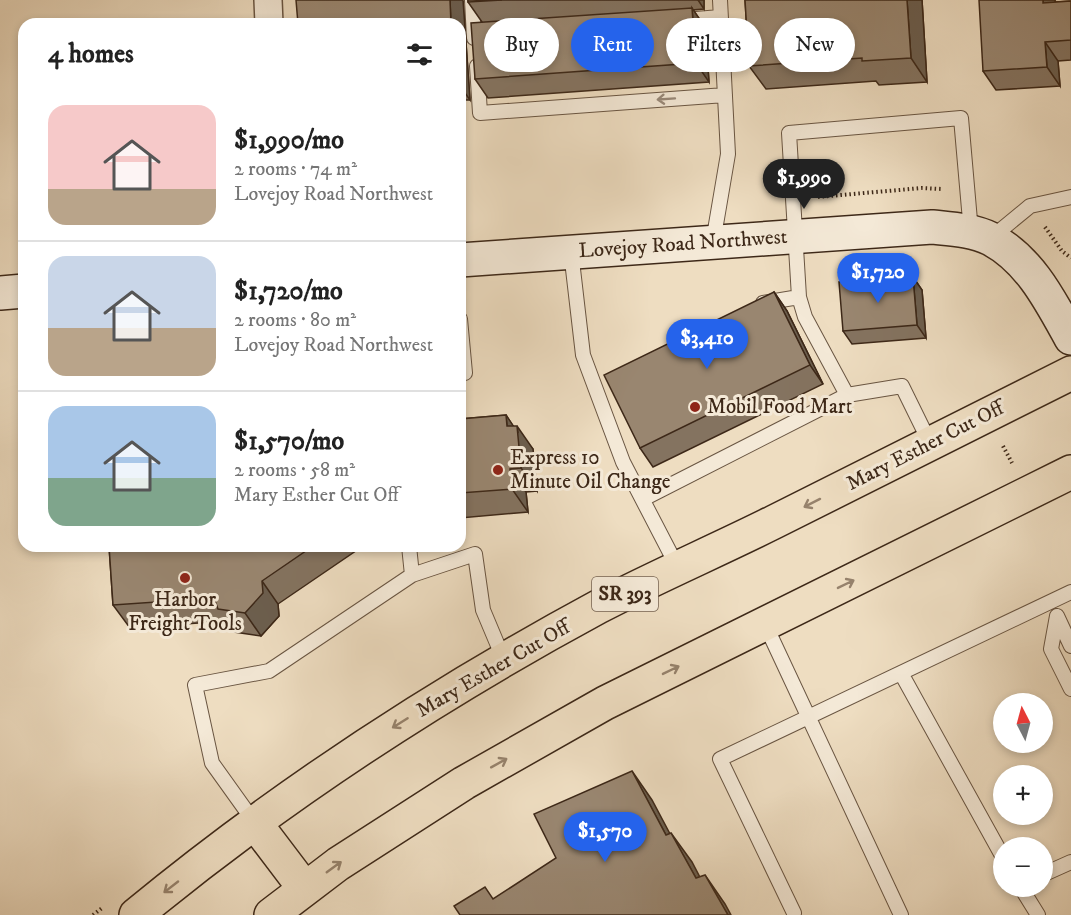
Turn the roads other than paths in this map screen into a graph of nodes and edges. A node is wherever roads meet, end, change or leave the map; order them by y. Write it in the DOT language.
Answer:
graph roads {
  1 [pos="268,0"];
  2 [pos="472,0"];
  3 [pos="720,0"];
  4 [pos="720,17"];
  5 [pos="269,18"];
  6 [pos="705,18"];
  7 [pos="724,95"];
  8 [pos="1071,197"];
  9 [pos="981,235"];
  10 [pos="795,236"];
  11 [pos="713,242"];
  12 [pos="571,252"];
  13 [pos="466,260"];
  14 [pos="18,292"];
  15 [pos="0,293"];
  16 [pos="799,297"];
  17 [pos="745,309"];
  18 [pos="1071,338"];
  19 [pos="1071,373"];
  20 [pos="847,395"];
  21 [pos="930,443"];
  22 [pos="1071,473"];
  23 [pos="643,499"];
  24 [pos="410,552"];
  25 [pos="678,568"];
  26 [pos="412,575"];
  27 [pos="1071,592"];
  28 [pos="1050,602"];
  29 [pos="1057,616"];
  30 [pos="765,624"];
  31 [pos="1071,646"];
  32 [pos="504,660"];
  33 [pos="901,673"];
  34 [pos="1071,689"];
  35 [pos="808,717"];
  36 [pos="255,823"];
  37 [pos="993,839"];
  38 [pos="1071,862"];
  39 [pos="1053,870"];
  40 [pos="305,889"];
  41 [pos="1027,897"];
  42 [pos="794,913"];
  43 [pos="136,915"];
  44 [pos="271,915"];
  45 [pos="901,915"];
  46 [pos="1038,915"];
  1 -- 5 [label="street"];
  7 -- 2 [label="lane, one-way"];
  3 -- 4 [label="lane"];
  4 -- 6 [label="lane"];
  4 -- 7 [label="lane"];
  7 -- 11 [label="lane"];
  8 -- 9 [label="lane"];
  9 -- 10 [label="street, Lovejoy Road Northwest"];
  9 -- 10 [label="lane"];
  9 -- 18 [label="street, Lovejoy Road Northwest"];
  10 -- 11 [label="street, Lovejoy Road Northwest"];
  10 -- 16 [label="lane"];
  11 -- 12 [label="street, Lovejoy Road Northwest"];
  12 -- 13 [label="street, Lovejoy Road Northwest"];
  12 -- 23 [label="lane"];
  14 -- 15 [label="street"];
  16 -- 17 [label="lane"];
  16 -- 20 [label="lane"];
  19 -- 21 [label="main road, Mary Esther Cut Off / SR 393"];
  20 -- 21 [label="lane"];
  20 -- 23 [label="lane"];
  21 -- 25 [label="main road, Mary Esther Cut Off / SR 393, one-way"];
  30 -- 22 [label="main road, one-way"];
  23 -- 25 [label="lane"];
  24 -- 26 [label="lane"];
  25 -- 32 [label="main road, Mary Esther Cut Off / SR 393"];
  26 -- 32 [label="lane"];
  26 -- 36 [label="lane"];
  27 -- 28 [label="lane"];
  28 -- 29 [label="lane"];
  28 -- 33 [label="lane"];
  29 -- 31 [label="lane"];
  29 -- 34 [label="lane"];
  30 -- 35 [label="lane"];
  40 -- 30 [label="main road, one-way"];
  32 -- 36 [label="main road, Mary Esther Cut Off / SR 393, one-way"];
  33 -- 35 [label="lane"];
  33 -- 37 [label="lane"];
  35 -- 42 [label="lane"];
  35 -- 45 [label="lane"];
  36 -- 40 [label="main road"];
  36 -- 43 [label="main road, Mary Esther Cut Off / SR 393, one-way"];
  38 -- 39 [label="lane"];
  40 -- 44 [label="main road"];
  41 -- 46 [label="lane"];
}
